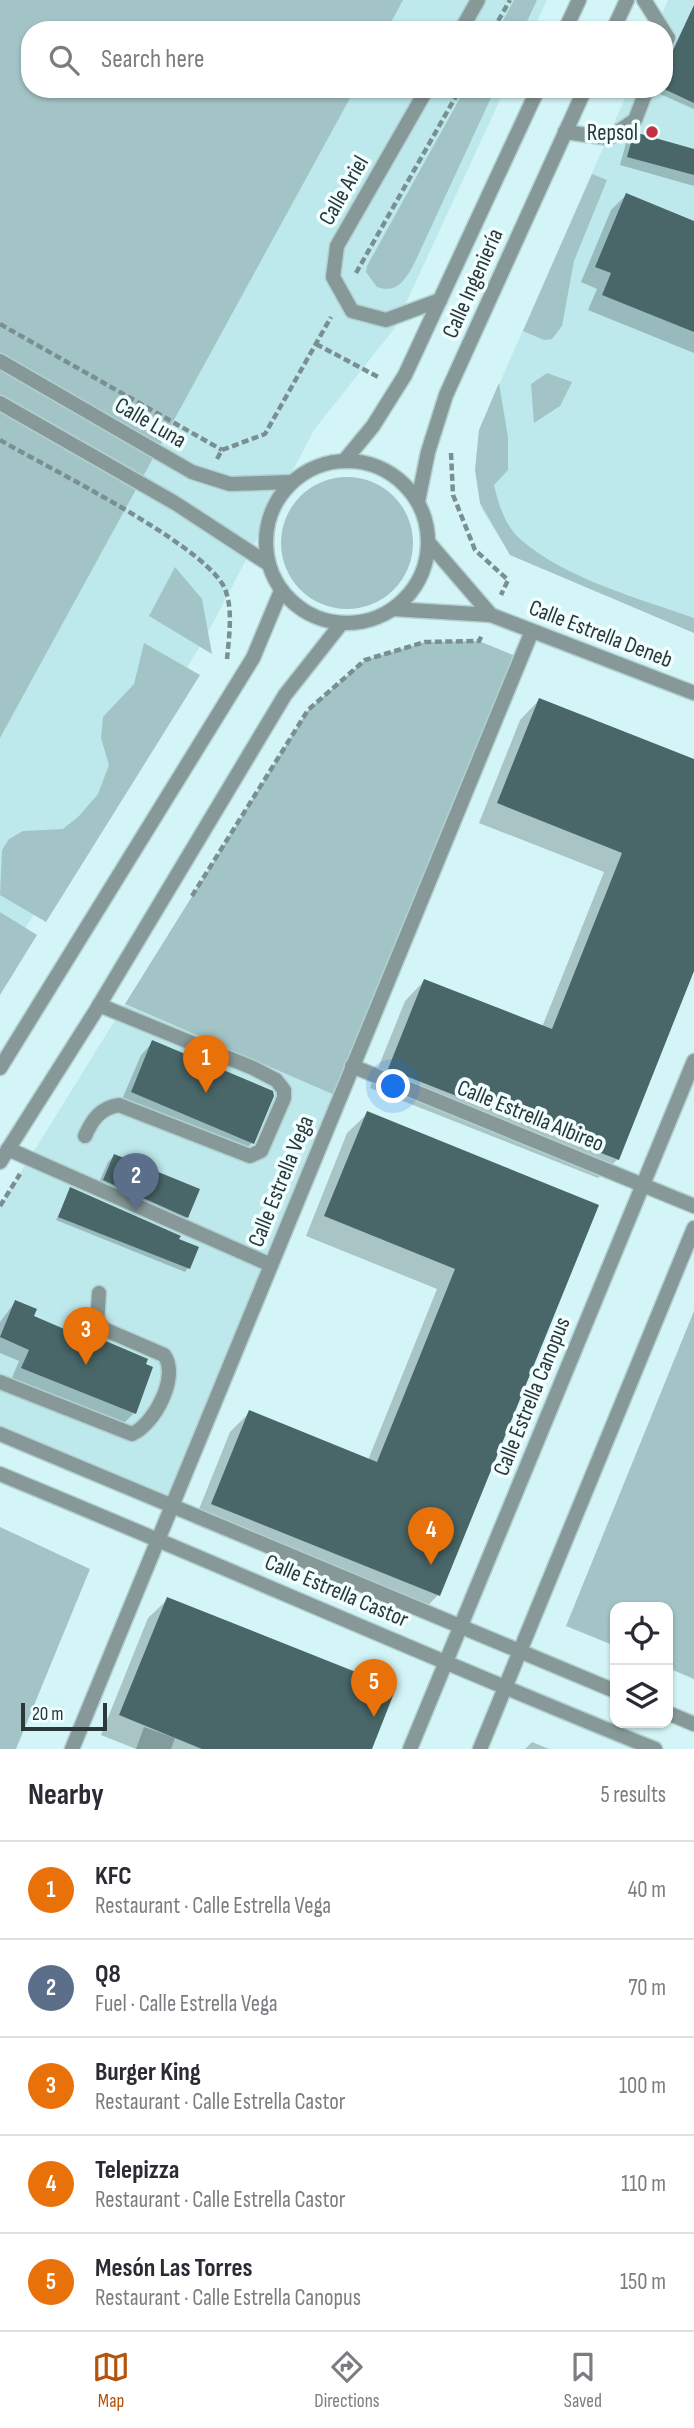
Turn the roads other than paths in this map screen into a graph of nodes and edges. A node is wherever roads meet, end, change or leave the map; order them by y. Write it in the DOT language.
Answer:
graph roads {
  1 [pos="478,0"];
  2 [pos="579,0"];
  3 [pos="627,0"];
  4 [pos="644,0"];
  5 [pos="466,21"];
  6 [pos="569,21"];
  7 [pos="617,21"];
  8 [pos="658,21"];
  9 [pos="422,98"];
  10 [pos="534,98"];
  11 [pos="581,98"];
  12 [pos="644,98"];
  13 [pos="565,132"];
  14 [pos="440,300"];
  15 [pos="0,361"];
  16 [pos="0,403"];
  17 [pos="345,460"];
  18 [pos="291,482"];
  19 [pos="418,502"];
  20 [pos="429,543"];
  21 [pos="267,563"];
  22 [pos="281,591"];
  23 [pos="393,609"];
  24 [pos="491,615"];
  25 [pos="341,624"];
  26 [pos="532,631"];
  27 [pos="694,693"];
  28 [pos="99,1005"];
  29 [pos="694,1061"];
  30 [pos="352,1066"];
  31 [pos="0,1068"];
  32 [pos="85,1136"];
  33 [pos="8,1149"];
  34 [pos="0,1162"];
  35 [pos="643,1185"];
  36 [pos="694,1206"];
  37 [pos="694,1228"];
  38 [pos="271,1265"];
  39 [pos="99,1293"];
  40 [pos="0,1381"];
  41 [pos="0,1434"];
  42 [pos="0,1474"];
  43 [pos="173,1504"];
  44 [pos="159,1539"];
  45 [pos="461,1626"];
  46 [pos="520,1651"];
  47 [pos="446,1662"];
  48 [pos="505,1689"];
  49 [pos="610,1689"];
  50 [pos="673,1715"];
  51 [pos="694,1724"];
  52 [pos="72,1749"];
  53 [pos="410,1749"];
  54 [pos="480,1749"];
  55 [pos="656,1749"];
  1 -- 5 [label="street"];
  2 -- 6 [label="street"];
  3 -- 7 [label="street"];
  4 -- 8 [label="street"];
  9 -- 14 [label="street, Calle Ariel"];
  10 -- 14 [label="street, Calle Ingeniería"];
  11 -- 13 [label="street, Calle Ingeniería"];
  12 -- 13 [label="street"];
  13 -- 19 [label="street, Calle Ingeniería"];
  14 -- 17 [label="street, Calle Ingeniería"];
  15 -- 18 [label="street, Calle Luna"];
  16 -- 21 [label="street"];
  17 -- 18 [label="street"];
  17 -- 19 [label="street"];
  18 -- 21 [label="street"];
  19 -- 20 [label="street"];
  20 -- 23 [label="street"];
  20 -- 24 [label="street"];
  21 -- 22 [label="street"];
  22 -- 25 [label="street"];
  22 -- 31 [label="street"];
  23 -- 24 [label="street"];
  23 -- 25 [label="street"];
  24 -- 26 [label="street, Calle Estrella Deneb"];
  25 -- 28 [label="street"];
  26 -- 27 [label="street, Calle Estrella Deneb"];
  26 -- 30 [label="street, Calle Estrella Vega"];
  28 -- 32 [label="street"];
  28 -- 33 [label="street"];
  29 -- 35 [label="street, Calle Estrella Canopus"];
  30 -- 35 [label="street, Calle Estrella Albireo"];
  30 -- 38 [label="street, Calle Estrella Vega"];
  33 -- 34 [label="street"];
  33 -- 38 [label="street"];
  35 -- 36 [label="street, Calle Estrella Albireo"];
  35 -- 45 [label="street, Calle Estrella Canopus"];
  37 -- 46 [label="street"];
  38 -- 43 [label="street, Calle Estrella Vega"];
  39 -- 40 [label="street"];
  41 -- 43 [label="street, Calle Estrella Castor"];
  42 -- 44 [label="street, Calle Estrella Castor"];
  43 -- 44 [label="street, Calle Estrella Vega"];
  43 -- 45 [label="street, Calle Estrella Castor"];
  44 -- 47 [label="street, Calle Estrella Castor"];
  44 -- 52 [label="street, Calle Estrella Vega"];
  45 -- 46 [label="street, Calle Estrella Castor"];
  45 -- 47 [label="street, Calle Estrella Canopus"];
  46 -- 48 [label="street"];
  46 -- 49 [label="street, Calle Estrella Castor"];
  47 -- 48 [label="street, Calle Estrella Castor"];
  47 -- 53 [label="street, Calle Estrella Canopus"];
  48 -- 54 [label="street"];
  48 -- 55 [label="street, Calle Estrella Castor"];
  50 -- 51 [label="street"];
}
